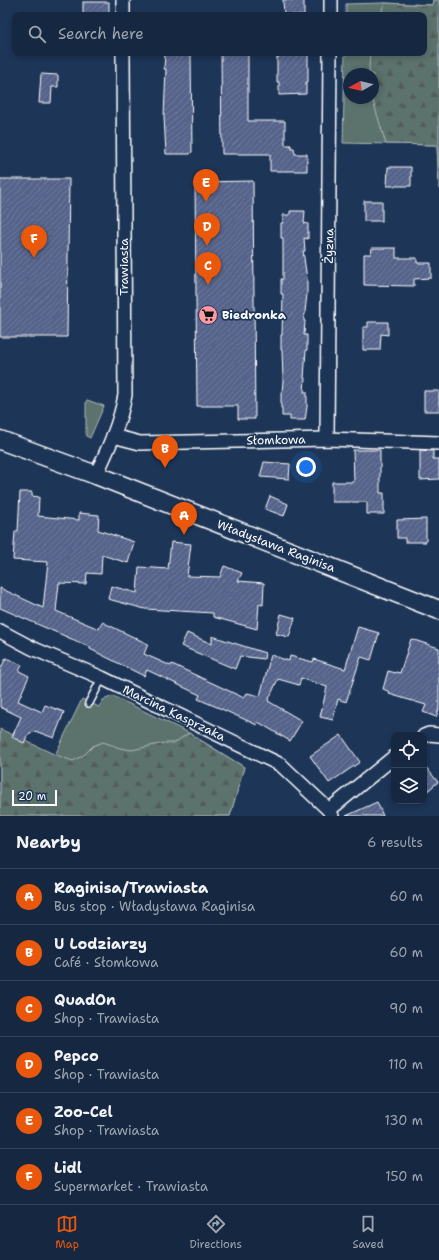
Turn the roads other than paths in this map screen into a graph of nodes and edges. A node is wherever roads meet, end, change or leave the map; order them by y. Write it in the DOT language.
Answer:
graph roads {
  1 [pos="123,0"];
  2 [pos="331,0"];
  3 [pos="123,12"];
  4 [pos="331,12"];
  5 [pos="123,56"];
  6 [pos="330,56"];
  7 [pos="113,436"];
  8 [pos="327,439"];
  9 [pos="0,440"];
  10 [pos="439,443"];
  11 [pos="96,476"];
  12 [pos="439,610"];
  13 [pos="0,631"];
  14 [pos="102,678"];
  15 [pos="89,703"];
  16 [pos="427,735"];
  17 [pos="439,735"];
  18 [pos="391,761"];
  19 [pos="331,813"];
  1 -- 3 [label="street"];
  2 -- 4 [label="street"];
  5 -- 7 [label="street, Trawiasta"];
  6 -- 8 [label="street, Żyzna"];
  7 -- 8 [label="street, Słomkowa"];
  7 -- 11 [label="street, Trawiasta"];
  8 -- 10 [label="street, Słomkowa"];
  9 -- 11 [label="street, Władysława Raginisa"];
  11 -- 12 [label="street, Władysława Raginisa"];
  13 -- 14 [label="street, Marcina Kasprzaka"];
  14 -- 15 [label="lane"];
  14 -- 19 [label="street, Marcina Kasprzaka"];
  16 -- 17 [label="street"];
  18 -- 19 [label="street"];
}
